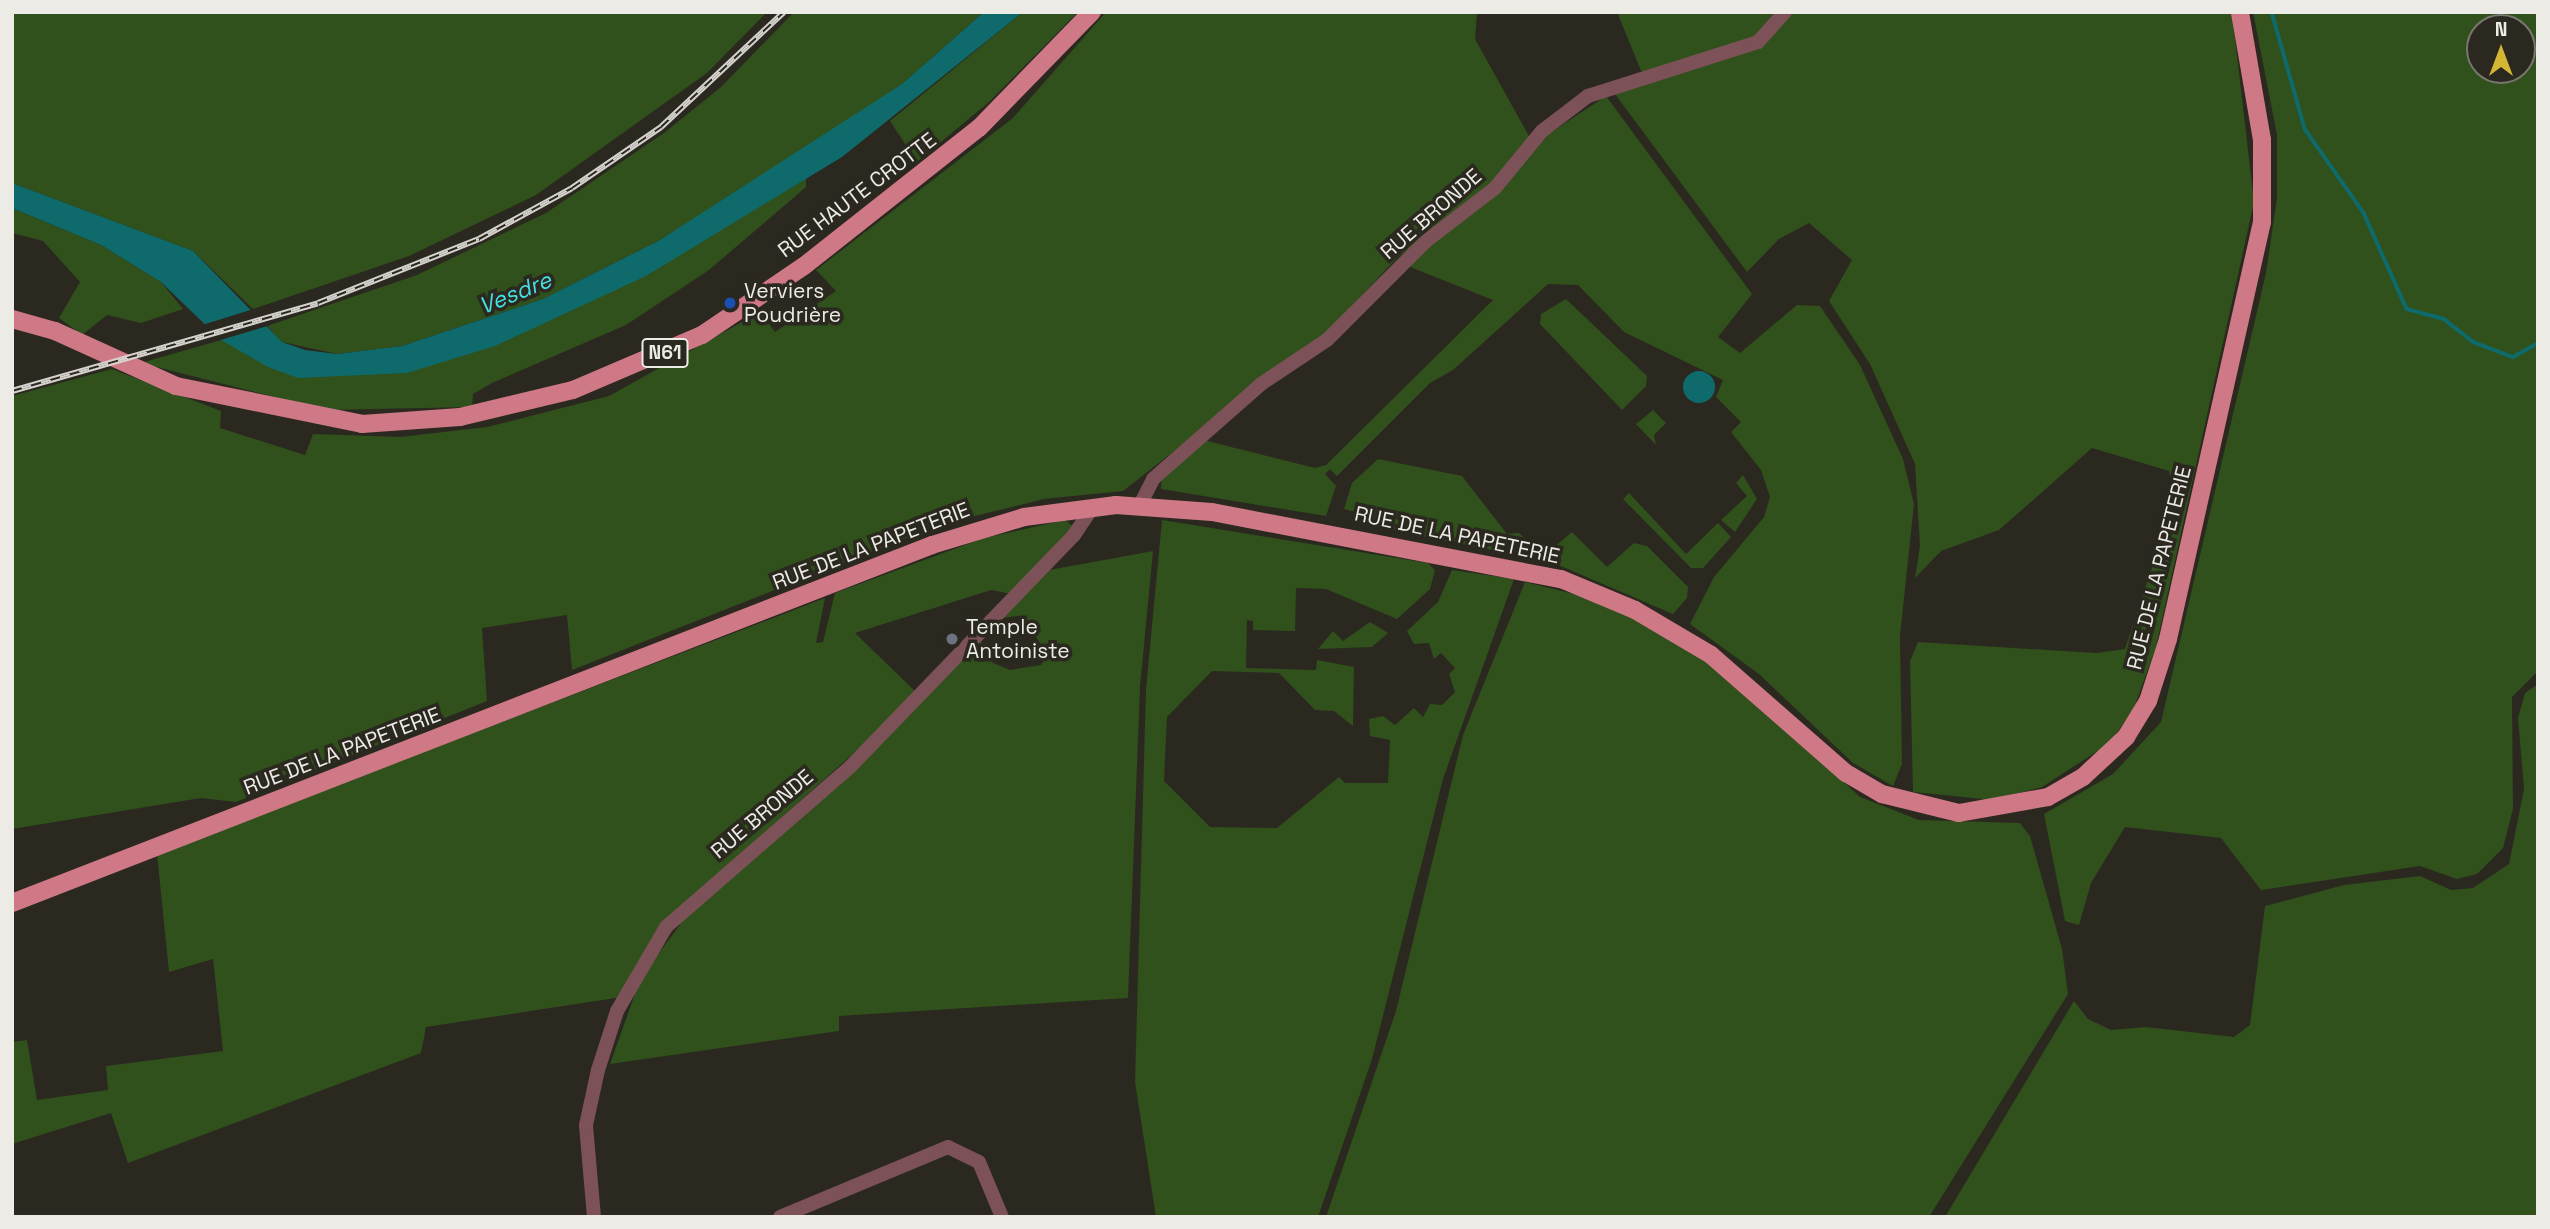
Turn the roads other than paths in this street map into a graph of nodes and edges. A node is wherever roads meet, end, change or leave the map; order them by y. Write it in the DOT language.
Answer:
graph roads {
  1 [pos="1092,12"];
  2 [pos="1784,12"];
  3 [pos="2241,12"];
  4 [pos="12,319"];
  5 [pos="1140,505"];
  6 [pos="1093,507"];
  7 [pos="12,903"];
  8 [pos="594,1217"];
  9 [pos="780,1217"];
  10 [pos="1002,1217"];
  1 -- 4 [label="main road, RUE HAUTE CROTTE / N61"];
  2 -- 5 [label="street, RUE BRONDE"];
  3 -- 5 [label="main road, RUE DE LA PAPETERIE"];
  5 -- 6 [label="main road, RUE DE LA PAPETERIE"];
  6 -- 7 [label="main road, RUE DE LA PAPETERIE"];
  6 -- 8 [label="street, RUE BRONDE"];
  9 -- 10 [label="street"];
}
